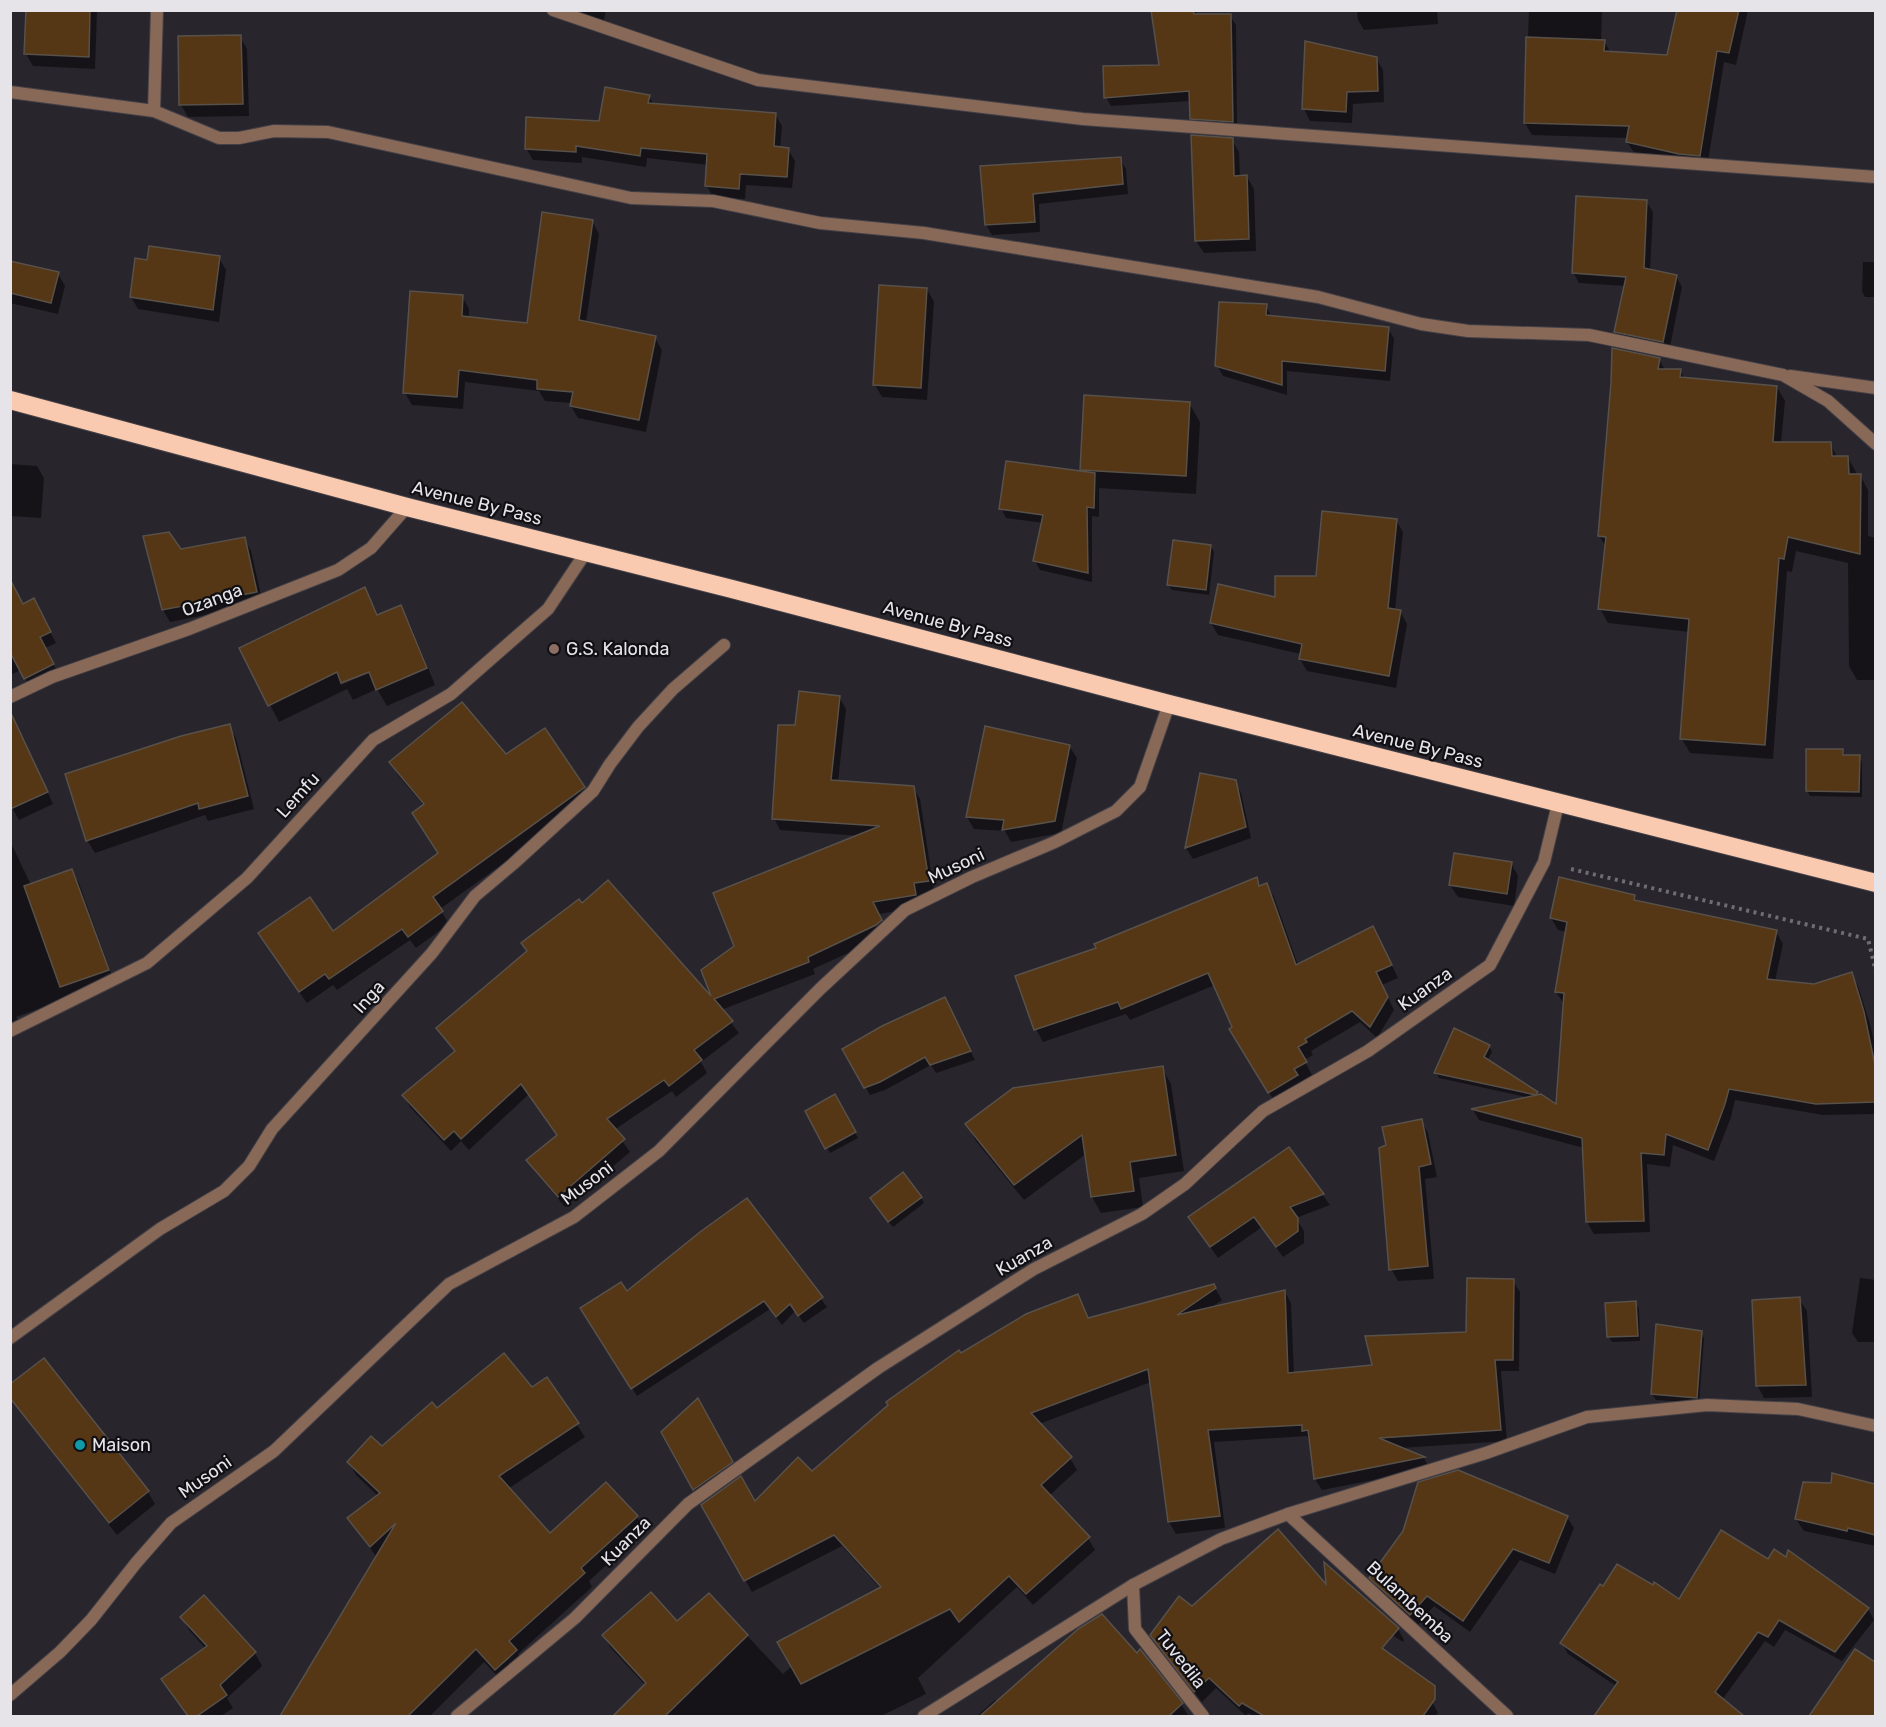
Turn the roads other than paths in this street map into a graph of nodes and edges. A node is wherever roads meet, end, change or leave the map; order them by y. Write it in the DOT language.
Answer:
graph roads {
  1 [pos="157,10"];
  2 [pos="553,10"];
  3 [pos="10,92"];
  4 [pos="154,111"];
  5 [pos="1875,177"];
  6 [pos="1783,375"];
  7 [pos="1875,388"];
  8 [pos="10,400"];
  9 [pos="1875,444"];
  10 [pos="407,507"];
  11 [pos="586,552"];
  12 [pos="724,645"];
  13 [pos="10,697"];
  14 [pos="1169,704"];
  15 [pos="1558,804"];
  16 [pos="1875,883"];
  17 [pos="10,1031"];
  18 [pos="10,1338"];
  19 [pos="1875,1426"];
  20 [pos="1288,1514"];
  21 [pos="1133,1585"];
  22 [pos="10,1695"];
  23 [pos="458,1716"];
  24 [pos="924,1716"];
  25 [pos="1203,1716"];
  26 [pos="1507,1716"];
  1 -- 4 [label="street"];
  2 -- 5 [label="street"];
  3 -- 4 [label="street"];
  4 -- 6 [label="street"];
  6 -- 7 [label="street"];
  6 -- 9 [label="street"];
  8 -- 10 [label="highway, Avenue By Pass"];
  10 -- 11 [label="highway, Avenue By Pass"];
  10 -- 13 [label="street, Ozanga"];
  11 -- 14 [label="highway, Avenue By Pass"];
  11 -- 17 [label="street, Lemfu"];
  12 -- 18 [label="street, Inga"];
  14 -- 15 [label="highway, Avenue By Pass"];
  14 -- 22 [label="street, Musoni"];
  15 -- 16 [label="highway, Avenue By Pass"];
  15 -- 23 [label="street, Kuanza"];
  19 -- 20 [label="street"];
  20 -- 21 [label="street"];
  20 -- 26 [label="street, Bulambemba"];
  21 -- 24 [label="street"];
  21 -- 25 [label="street, Tuvedila"];
}
